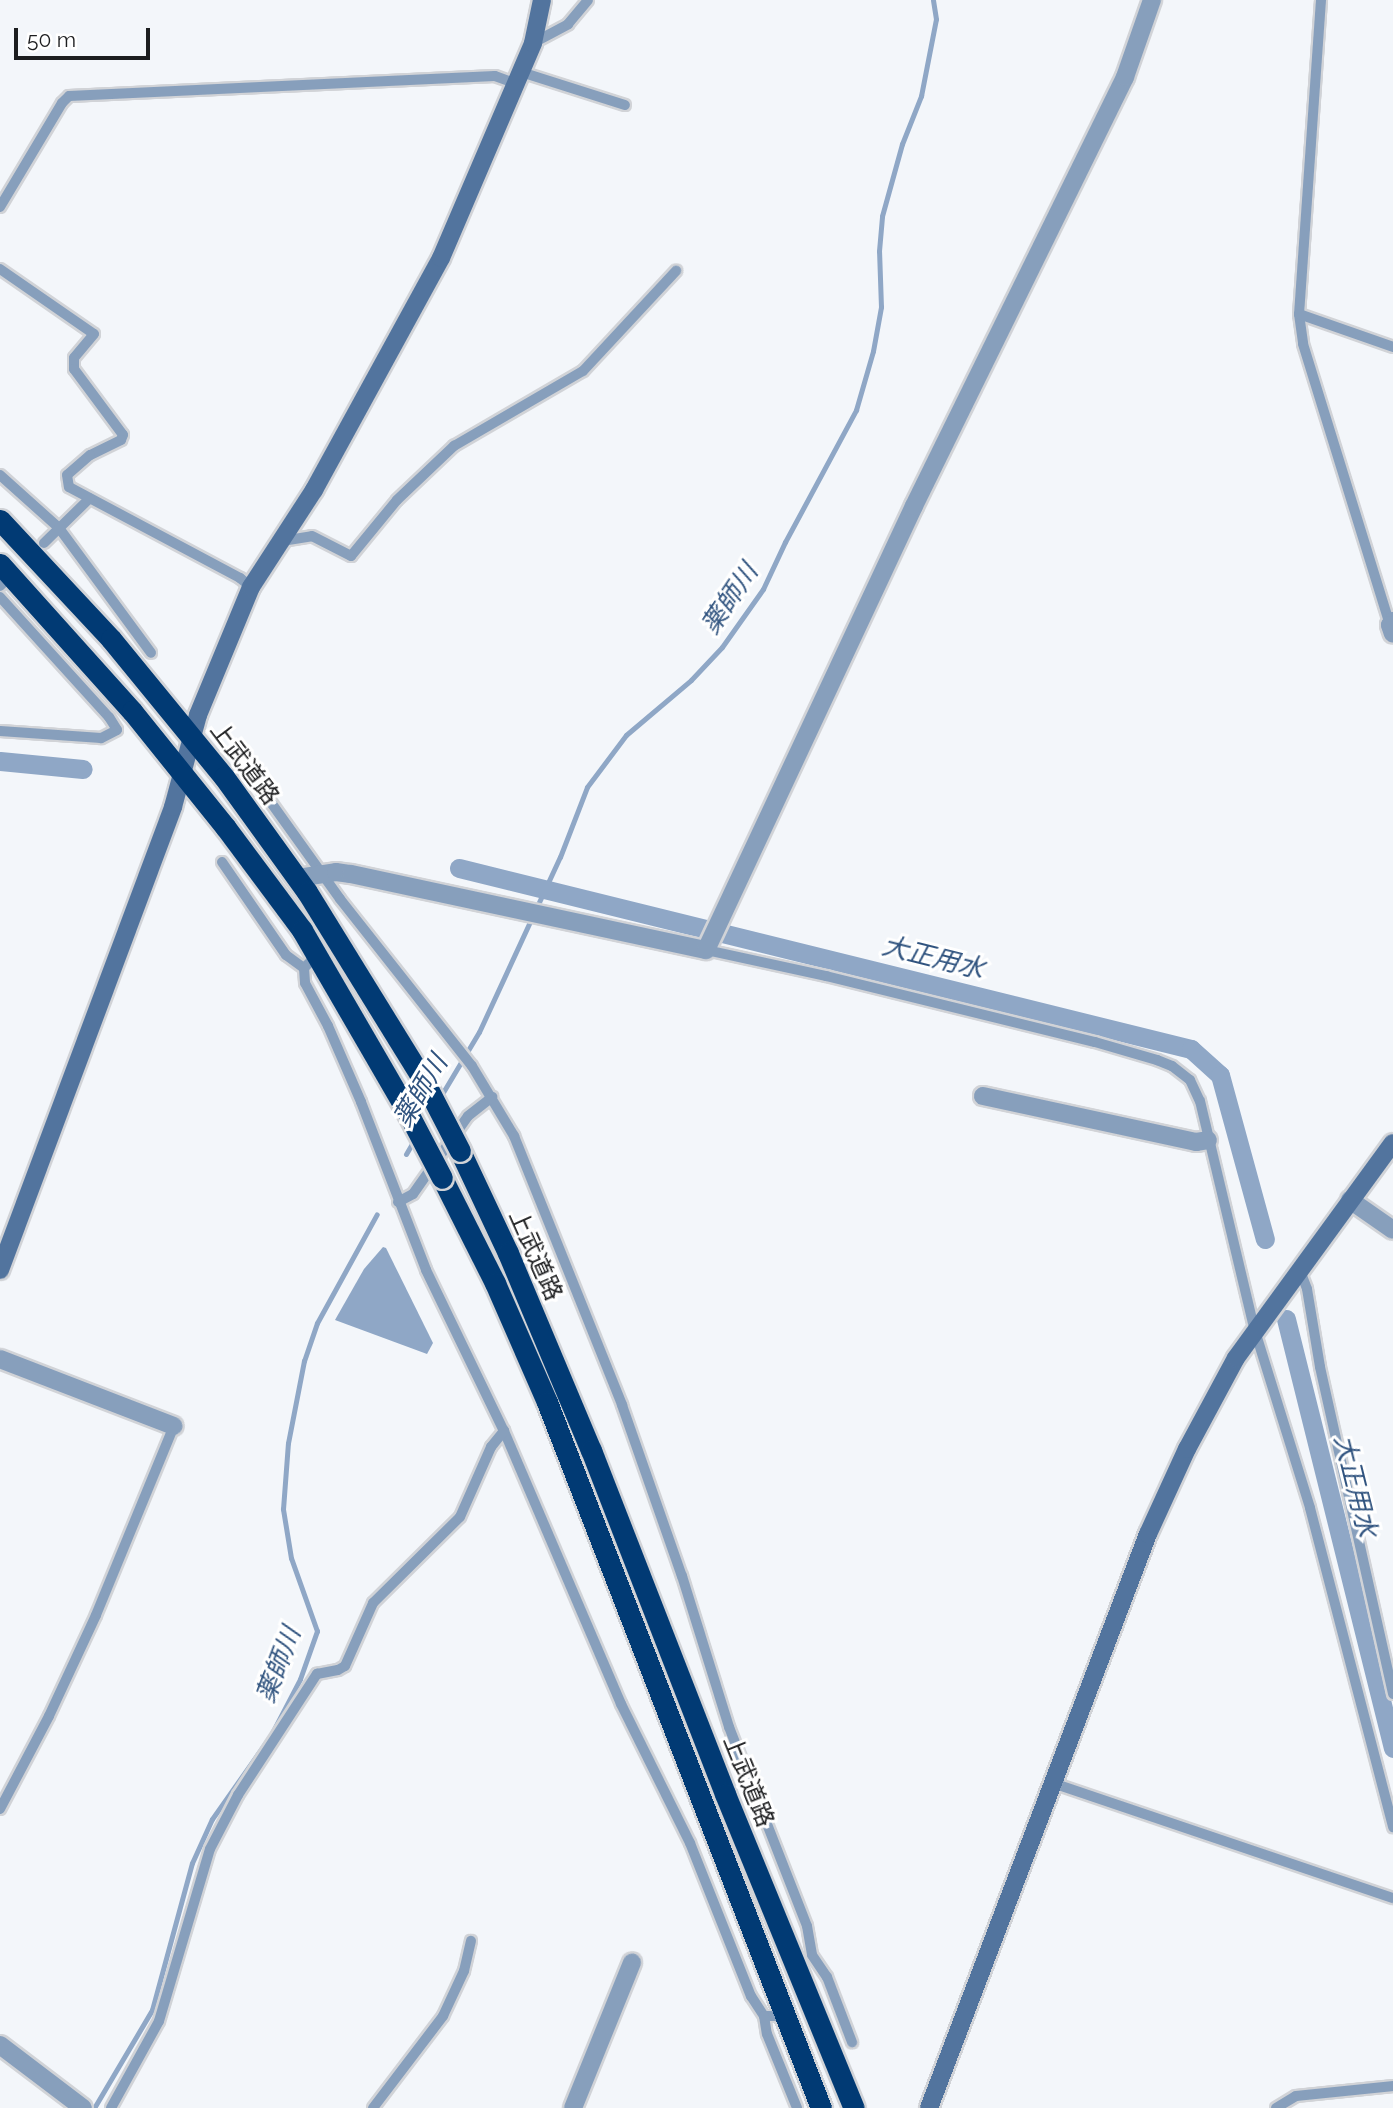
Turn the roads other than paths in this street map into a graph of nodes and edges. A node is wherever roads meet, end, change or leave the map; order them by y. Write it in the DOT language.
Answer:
graph roads {
  1 [pos="542,0"];
  2 [pos="588,0"];
  3 [pos="1152,0"];
  4 [pos="1321,0"];
  5 [pos="533,43"];
  6 [pos="519,78"];
  7 [pos="625,105"];
  8 [pos="0,207"];
  9 [pos="0,269"];
  10 [pos="676,271"];
  11 [pos="1299,314"];
  12 [pos="1393,347"];
  13 [pos="0,475"];
  14 [pos="90,498"];
  15 [pos="0,520"];
  16 [pos="59,528"];
  17 [pos="44,542"];
  18 [pos="279,542"];
  19 [pos="1,578"];
  20 [pos="251,587"];
  21 [pos="0,597"];
  22 [pos="1392,627"];
  23 [pos="152,653"];
  24 [pos="0,731"];
  25 [pos="193,737"];
  26 [pos="184,774"];
  27 [pos="262,790"];
  28 [pos="222,862"];
  29 [pos="322,873"];
  30 [pos="298,878"];
  31 [pos="708,946"];
  32 [pos="310,962"];
  33 [pos="983,1096"];
  34 [pos="492,1097"];
  35 [pos="1208,1140"];
  36 [pos="1393,1144"];
  37 [pos="1350,1200"];
  38 [pos="398,1202"];
  39 [pos="1393,1230"];
  40 [pos="1299,1267"];
  41 [pos="0,1270"];
  42 [pos="1255,1331"];
  43 [pos="0,1359"];
  44 [pos="174,1426"];
  45 [pos="504,1431"];
  46 [pos="1393,1694"];
  47 [pos="1053,1783"];
  48 [pos="0,1809"];
  49 [pos="1393,1827"];
  50 [pos="1393,1898"];
  51 [pos="471,1941"];
  52 [pos="804,1959"];
  53 [pos="632,1963"];
  54 [pos="775,2016"];
  55 [pos="852,2042"];
  56 [pos="0,2045"];
  57 [pos="1393,2086"];
  58 [pos="79,2107"];
  59 [pos="111,2108"];
  60 [pos="373,2108"];
  61 [pos="573,2108"];
  62 [pos="797,2108"];
  63 [pos="821,2108"];
  64 [pos="854,2108"];
  65 [pos="929,2108"];
  66 [pos="1276,2108"];
  1 -- 5 [label="street"];
  2 -- 5 [label="lane"];
  3 -- 31 [label="street"];
  4 -- 11 [label="lane"];
  5 -- 6 [label="street"];
  6 -- 7 [label="lane"];
  6 -- 8 [label="lane"];
  6 -- 18 [label="street"];
  9 -- 14 [label="lane"];
  10 -- 18 [label="lane"];
  11 -- 12 [label="lane"];
  11 -- 22 [label="lane"];
  13 -- 16 [label="lane"];
  14 -- 16 [label="lane"];
  14 -- 20 [label="lane"];
  15 -- 25 [label="highway, 上武道路"];
  16 -- 17 [label="lane"];
  16 -- 23 [label="lane"];
  18 -- 20 [label="street"];
  19 -- 26 [label="highway, 上武道路"];
  20 -- 25 [label="street"];
  21 -- 24 [label="lane"];
  25 -- 26 [label="street"];
  25 -- 30 [label="highway, 上武道路"];
  26 -- 32 [label="highway, 上武道路"];
  26 -- 41 [label="street"];
  27 -- 29 [label="lane"];
  28 -- 32 [label="lane"];
  29 -- 30 [label="street"];
  29 -- 31 [label="street"];
  29 -- 34 [label="lane"];
  30 -- 52 [label="highway, 上武道路, bridge"];
  31 -- 35 [label="lane"];
  32 -- 38 [label="lane"];
  32 -- 54 [label="highway, 上武道路, bridge"];
  33 -- 35 [label="street"];
  34 -- 38 [label="lane"];
  34 -- 52 [label="lane"];
  35 -- 42 [label="lane"];
  36 -- 37 [label="street"];
  37 -- 39 [label="street"];
  37 -- 40 [label="street"];
  38 -- 45 [label="lane"];
  40 -- 42 [label="street"];
  40 -- 46 [label="lane"];
  42 -- 47 [label="street"];
  42 -- 49 [label="lane"];
  43 -- 44 [label="street"];
  44 -- 48 [label="lane"];
  45 -- 54 [label="lane"];
  45 -- 59 [label="lane"];
  47 -- 50 [label="lane"];
  47 -- 65 [label="street"];
  51 -- 60 [label="lane"];
  52 -- 55 [label="lane"];
  52 -- 64 [label="highway, 上武道路"];
  53 -- 61 [label="street"];
  54 -- 62 [label="lane"];
  54 -- 63 [label="highway, 上武道路"];
  56 -- 58 [label="street"];
  57 -- 66 [label="lane"];
}
